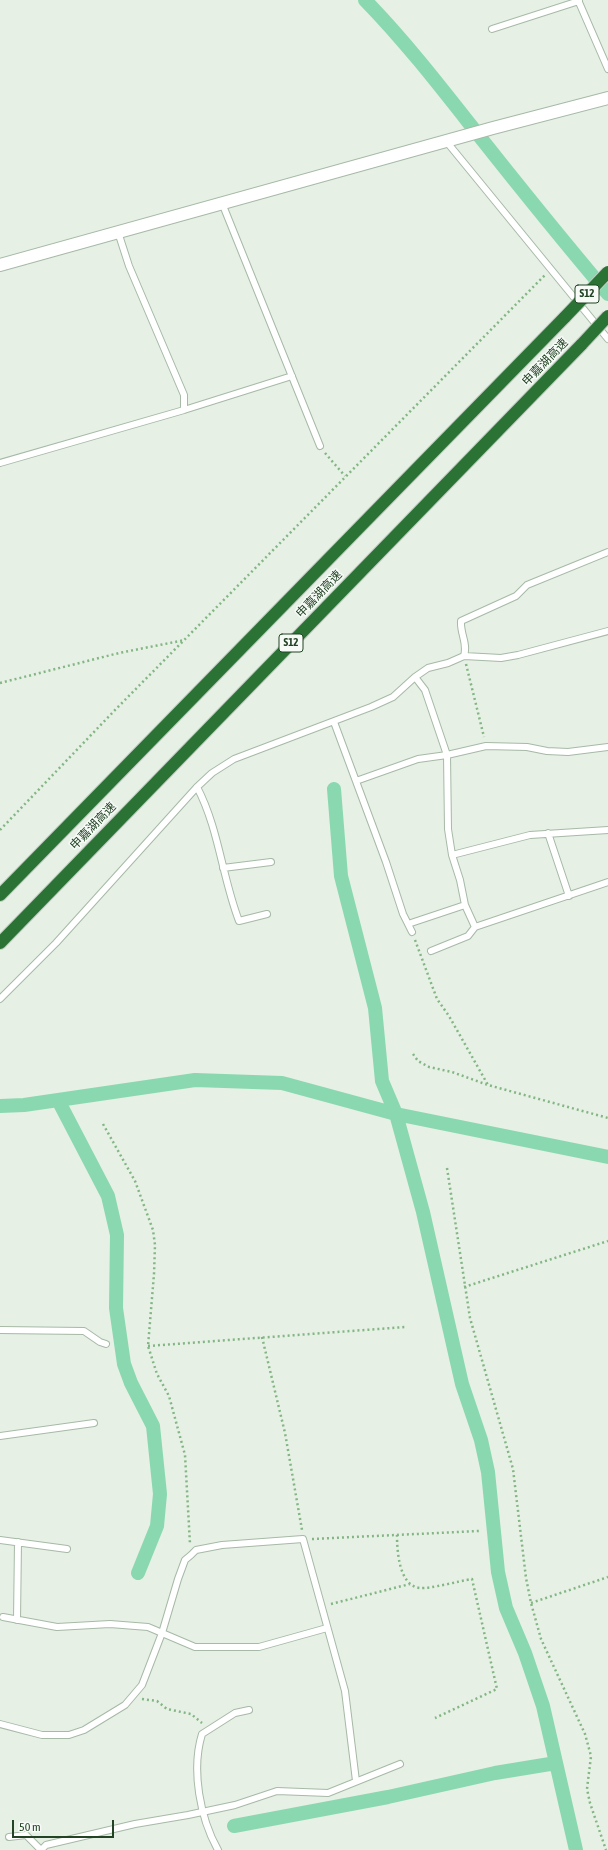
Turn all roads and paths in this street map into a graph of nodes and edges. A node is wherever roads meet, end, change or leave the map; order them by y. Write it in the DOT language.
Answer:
graph roads {
  1 [pos="579,0"];
  2 [pos="492,29"];
  3 [pos="608,70"];
  4 [pos="608,98"];
  5 [pos="452,139"];
  6 [pos="222,203"];
  7 [pos="118,232"];
  8 [pos="0,265"];
  9 [pos="551,269"];
  10 [pos="608,272"];
  11 [pos="608,316"];
  12 [pos="608,339"];
  13 [pos="292,376"];
  14 [pos="184,410"];
  15 [pos="320,446"];
  16 [pos="0,463"];
  17 [pos="345,476"];
  18 [pos="608,552"];
  19 [pos="608,632"];
  20 [pos="185,640"];
  21 [pos="464,656"];
  22 [pos="415,677"];
  23 [pos="0,683"];
  24 [pos="334,722"];
  25 [pos="486,746"];
  26 [pos="608,747"];
  27 [pos="447,755"];
  28 [pos="356,781"];
  29 [pos="197,788"];
  30 [pos="0,830"];
  31 [pos="608,830"];
  32 [pos="548,833"];
  33 [pos="452,855"];
  34 [pos="271,862"];
  35 [pos="223,868"];
  36 [pos="608,882"];
  37 [pos="0,895"];
  38 [pos="569,896"];
  39 [pos="465,905"];
  40 [pos="268,914"];
  41 [pos="408,924"];
  42 [pos="475,927"];
  43 [pos="412,932"];
  44 [pos="0,943"];
  45 [pos="431,950"];
  46 [pos="0,999"];
  47 [pos="413,1054"];
  48 [pos="488,1085"];
  49 [pos="608,1118"];
  50 [pos="103,1124"];
  51 [pos="447,1168"];
  52 [pos="608,1241"];
  53 [pos="464,1287"];
  54 [pos="405,1327"];
  55 [pos="0,1330"];
  56 [pos="262,1337"];
  57 [pos="106,1344"];
  58 [pos="148,1346"];
  59 [pos="94,1423"];
  60 [pos="0,1436"];
  61 [pos="479,1531"];
  62 [pos="397,1535"];
  63 [pos="303,1539"];
  64 [pos="0,1540"];
  65 [pos="18,1542"];
  66 [pos="67,1549"];
  67 [pos="191,1555"];
  68 [pos="608,1577"];
  69 [pos="410,1584"];
  70 [pos="531,1603"];
  71 [pos="321,1606"];
  72 [pos="3,1617"];
  73 [pos="17,1620"];
  74 [pos="327,1628"];
  75 [pos="162,1633"];
  76 [pos="131,1698"];
  77 [pos="249,1710"];
  78 [pos="435,1718"];
  79 [pos="0,1724"];
  80 [pos="208,1730"];
  81 [pos="400,1764"];
  82 [pos="356,1782"];
  83 [pos="202,1812"];
  84 [pos="9,1837"];
  85 [pos="41,1850"];
  86 [pos="218,1850"];
  87 [pos="606,1850"];
  1 -- 2 [label="lane"];
  1 -- 3 [label="lane"];
  4 -- 5 [label="street"];
  5 -- 6 [label="street"];
  5 -- 9 [label="lane"];
  6 -- 7 [label="street"];
  6 -- 13 [label="lane"];
  7 -- 8 [label="street"];
  7 -- 14 [label="lane"];
  9 -- 12 [label="lane"];
  9 -- 17 [label="path"];
  10 -- 37 [label="highway, 申嘉湖高速 / S12, bridge"];
  11 -- 44 [label="highway, 申嘉湖高速 / S12, bridge"];
  13 -- 14 [label="lane"];
  13 -- 15 [label="lane"];
  14 -- 16 [label="lane"];
  15 -- 17 [label="path"];
  17 -- 20 [label="path"];
  18 -- 21 [label="lane"];
  19 -- 21 [label="lane"];
  20 -- 23 [label="path"];
  20 -- 30 [label="path"];
  21 -- 22 [label="lane"];
  21 -- 25 [label="path"];
  22 -- 24 [label="lane"];
  22 -- 27 [label="lane"];
  24 -- 28 [label="lane"];
  24 -- 29 [label="lane"];
  25 -- 26 [label="lane"];
  25 -- 27 [label="lane"];
  27 -- 28 [label="lane"];
  27 -- 33 [label="lane"];
  28 -- 41 [label="lane"];
  29 -- 35 [label="lane"];
  29 -- 46 [label="lane"];
  31 -- 32 [label="lane"];
  32 -- 33 [label="lane"];
  32 -- 38 [label="lane"];
  33 -- 39 [label="lane"];
  34 -- 35 [label="lane"];
  35 -- 40 [label="lane"];
  36 -- 38 [label="lane"];
  38 -- 42 [label="lane"];
  39 -- 41 [label="lane"];
  39 -- 42 [label="lane"];
  41 -- 43 [label="lane"];
  42 -- 45 [label="lane"];
  43 -- 48 [label="path"];
  47 -- 48 [label="path"];
  48 -- 49 [label="path"];
  50 -- 58 [label="path"];
  51 -- 53 [label="path"];
  52 -- 53 [label="path"];
  53 -- 70 [label="path"];
  54 -- 56 [label="path"];
  55 -- 57 [label="lane"];
  56 -- 58 [label="path"];
  56 -- 63 [label="path"];
  58 -- 67 [label="path"];
  59 -- 60 [label="lane"];
  61 -- 62 [label="path"];
  62 -- 63 [label="path"];
  62 -- 69 [label="path"];
  63 -- 67 [label="lane"];
  63 -- 71 [label="lane"];
  64 -- 65 [label="lane"];
  65 -- 66 [label="lane"];
  65 -- 73 [label="lane"];
  67 -- 75 [label="lane"];
  68 -- 70 [label="path"];
  69 -- 71 [label="path"];
  69 -- 78 [label="path"];
  70 -- 87 [label="path"];
  71 -- 74 [label="lane"];
  72 -- 73 [label="lane"];
  73 -- 75 [label="lane"];
  74 -- 75 [label="lane"];
  74 -- 82 [label="lane"];
  75 -- 76 [label="lane"];
  76 -- 79 [label="lane"];
  76 -- 80 [label="path"];
  77 -- 80 [label="lane"];
  80 -- 83 [label="lane"];
  81 -- 82 [label="lane"];
  82 -- 83 [label="lane"];
  83 -- 85 [label="lane"];
  83 -- 86 [label="lane"];
  84 -- 85 [label="lane"];
}
